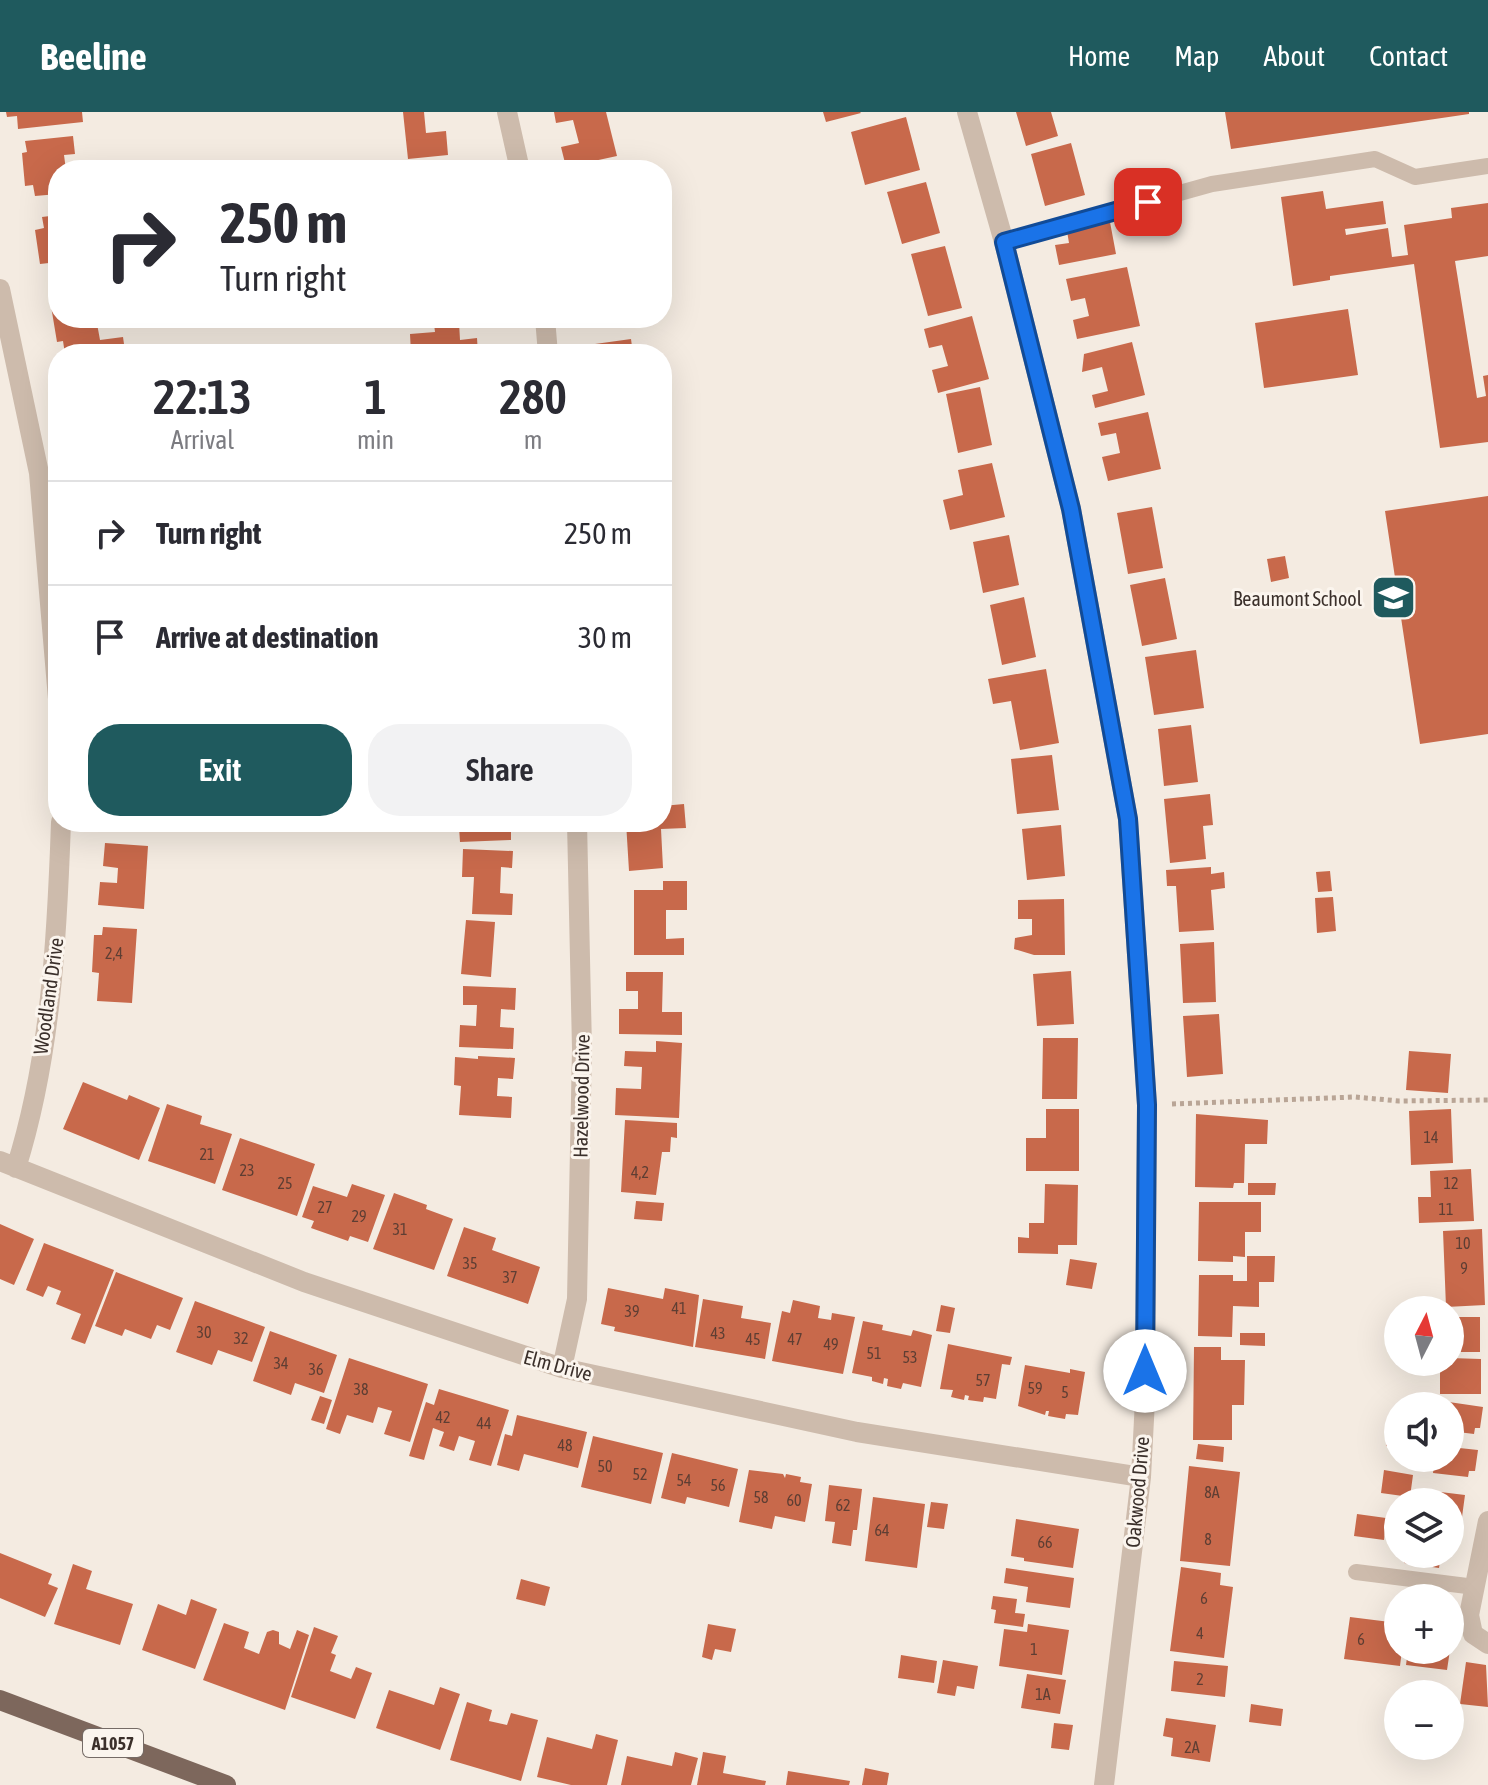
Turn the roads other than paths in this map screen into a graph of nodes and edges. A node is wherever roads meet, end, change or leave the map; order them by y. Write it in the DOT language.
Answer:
graph roads {
  1 [pos="507,112"];
  2 [pos="967,112"];
  3 [pos="518,160"];
  4 [pos="1488,166"];
  5 [pos="1004,242"];
  6 [pos="0,289"];
  7 [pos="48,580"];
  8 [pos="61,832"];
  9 [pos="577,832"];
  10 [pos="8,1165"];
  11 [pos="562,1368"];
  12 [pos="1141,1477"];
  13 [pos="1488,1521"];
  14 [pos="1356,1572"];
  15 [pos="1475,1587"];
  16 [pos="1488,1644"];
  17 [pos="0,1700"];
  18 [pos="226,1785"];
  19 [pos="1104,1785"];
  1 -- 3 [label="street"];
  2 -- 5 [label="street, Oakwood Drive"];
  4 -- 5 [label="lane"];
  5 -- 12 [label="street, Oakwood Drive"];
  6 -- 7 [label="street"];
  8 -- 10 [label="street, Woodland Drive"];
  9 -- 11 [label="street, Hazelwood Drive"];
  10 -- 11 [label="street, Elm Drive"];
  11 -- 12 [label="street, Elm Drive"];
  12 -- 19 [label="street, Oakwood Drive"];
  13 -- 15 [label="street"];
  14 -- 15 [label="lane"];
  15 -- 16 [label="street"];
  17 -- 18 [label="main road, A1057"];
}
